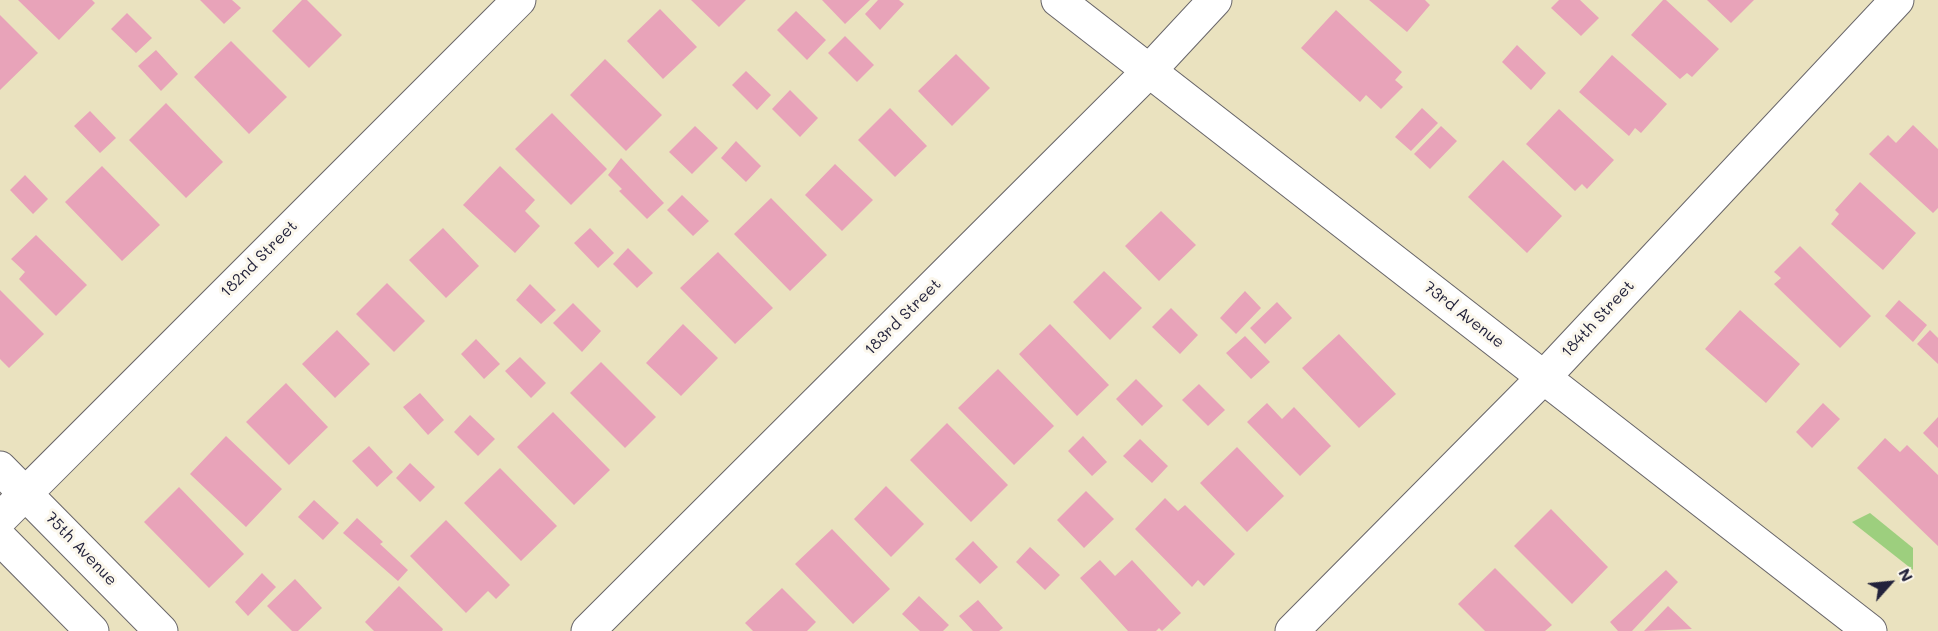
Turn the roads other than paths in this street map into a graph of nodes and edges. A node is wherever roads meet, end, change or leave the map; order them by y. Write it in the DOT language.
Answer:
graph roads {
  1 [pos="519,0"];
  2 [pos="1058,0"];
  3 [pos="1215,0"];
  4 [pos="1897,0"];
  5 [pos="1149,71"];
  6 [pos="1544,377"];
  7 [pos="0,468"];
  8 [pos="26,493"];
  9 [pos="0,519"];
  10 [pos="0,538"];
  11 [pos="92,631"];
  12 [pos="161,631"];
  13 [pos="588,631"];
  14 [pos="1292,631"];
  15 [pos="1870,631"];
  1 -- 8 [label="street, 182nd Street"];
  2 -- 5 [label="street, 73rd Avenue"];
  3 -- 5 [label="street, 183rd Street"];
  4 -- 6 [label="street, 184th Street"];
  5 -- 6 [label="street, 73rd Avenue"];
  5 -- 13 [label="street, 183rd Street"];
  6 -- 14 [label="street, 184th Street"];
  6 -- 15 [label="street, 73rd Avenue"];
  7 -- 8 [label="street, 75th Avenue"];
  8 -- 9 [label="street, 182nd Street"];
  8 -- 12 [label="street, 75th Avenue"];
  10 -- 11 [label="street"];
}
